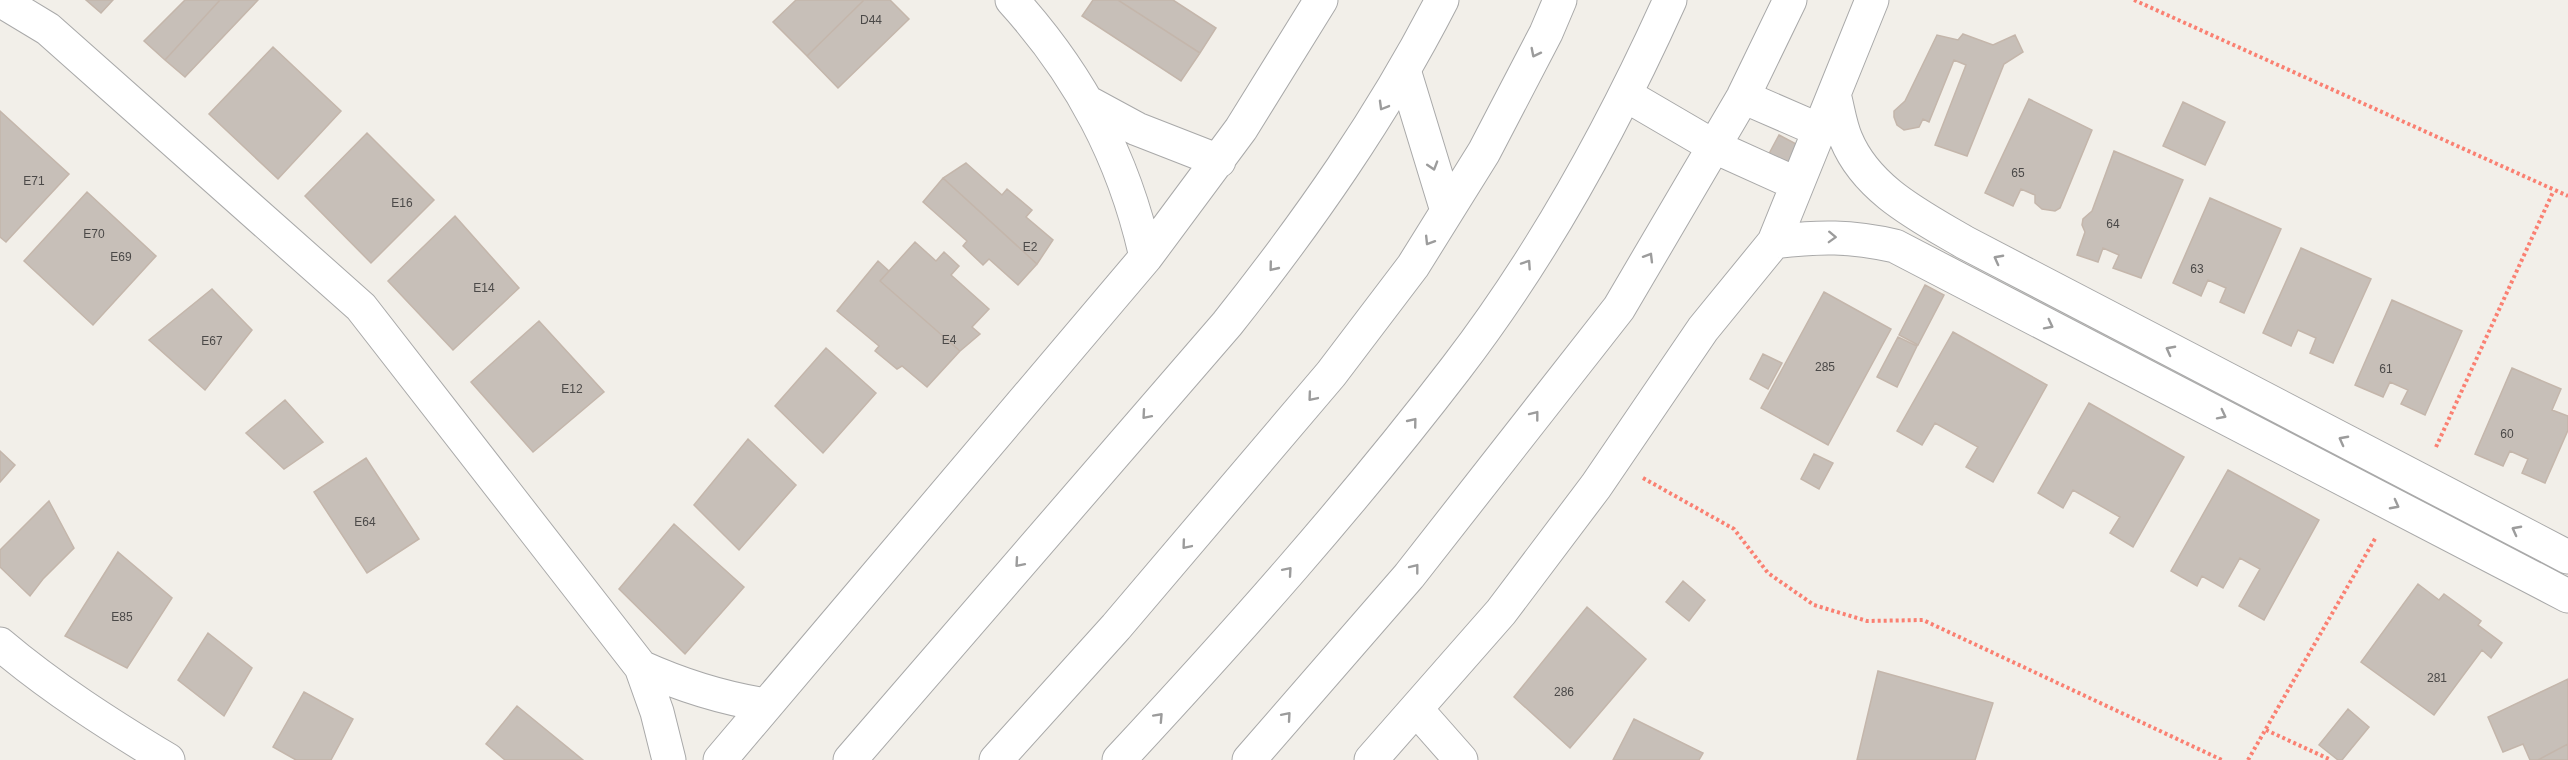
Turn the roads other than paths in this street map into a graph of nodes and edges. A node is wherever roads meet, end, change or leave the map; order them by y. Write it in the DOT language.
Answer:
graph roads {
  1 [pos="0,0"];
  2 [pos="1012,0"];
  3 [pos="1321,0"];
  4 [pos="1442,0"];
  5 [pos="1560,0"];
  6 [pos="1670,0"];
  7 [pos="1790,0"];
  8 [pos="1872,0"];
  9 [pos="1404,70"];
  10 [pos="1626,94"];
  11 [pos="1834,94"];
  12 [pos="1743,97"];
  13 [pos="1089,103"];
  14 [pos="1819,130"];
  15 [pos="1715,147"];
  16 [pos="1219,161"];
  17 [pos="1797,184"];
  18 [pos="1447,211"];
  19 [pos="1934,225"];
  20 [pos="1774,242"];
  21 [pos="1146,257"];
  22 [pos="1918,257"];
  23 [pos="2568,557"];
  24 [pos="2568,596"];
  25 [pos="0,644"];
  26 [pos="641,667"];
  27 [pos="766,705"];
  28 [pos="1416,709"];
  29 [pos="1001,757"];
  30 [pos="168,760"];
  31 [pos="669,760"];
  32 [pos="720,760"];
  33 [pos="850,760"];
  34 [pos="1119,760"];
  35 [pos="1249,760"];
  36 [pos="1371,760"];
  37 [pos="1461,760"];
  1 -- 26 [label="street"];
  2 -- 13 [label="street"];
  3 -- 16 [label="street"];
  4 -- 9 [label="street"];
  5 -- 18 [label="street, one-way"];
  6 -- 10 [label="street"];
  7 -- 12 [label="street"];
  8 -- 11 [label="street"];
  9 -- 18 [label="street, one-way"];
  9 -- 33 [label="street, one-way"];
  10 -- 15 [label="street"];
  34 -- 10 [label="street, one-way"];
  11 -- 14 [label="street"];
  11 -- 19 [label="street"];
  12 -- 14 [label="street"];
  12 -- 15 [label="street"];
  13 -- 16 [label="street"];
  13 -- 21 [label="street"];
  14 -- 17 [label="street"];
  15 -- 17 [label="street"];
  35 -- 15 [label="street, one-way"];
  16 -- 21 [label="street"];
  17 -- 20 [label="street"];
  18 -- 29 [label="street, one-way"];
  19 -- 22 [label="street"];
  23 -- 19 [label="street, one-way"];
  20 -- 22 [label="street, one-way"];
  20 -- 28 [label="street"];
  21 -- 27 [label="street"];
  22 -- 24 [label="street, one-way"];
  25 -- 30 [label="street"];
  26 -- 27 [label="street"];
  26 -- 31 [label="street"];
  27 -- 32 [label="street"];
  28 -- 36 [label="street"];
  28 -- 37 [label="street"];
}
